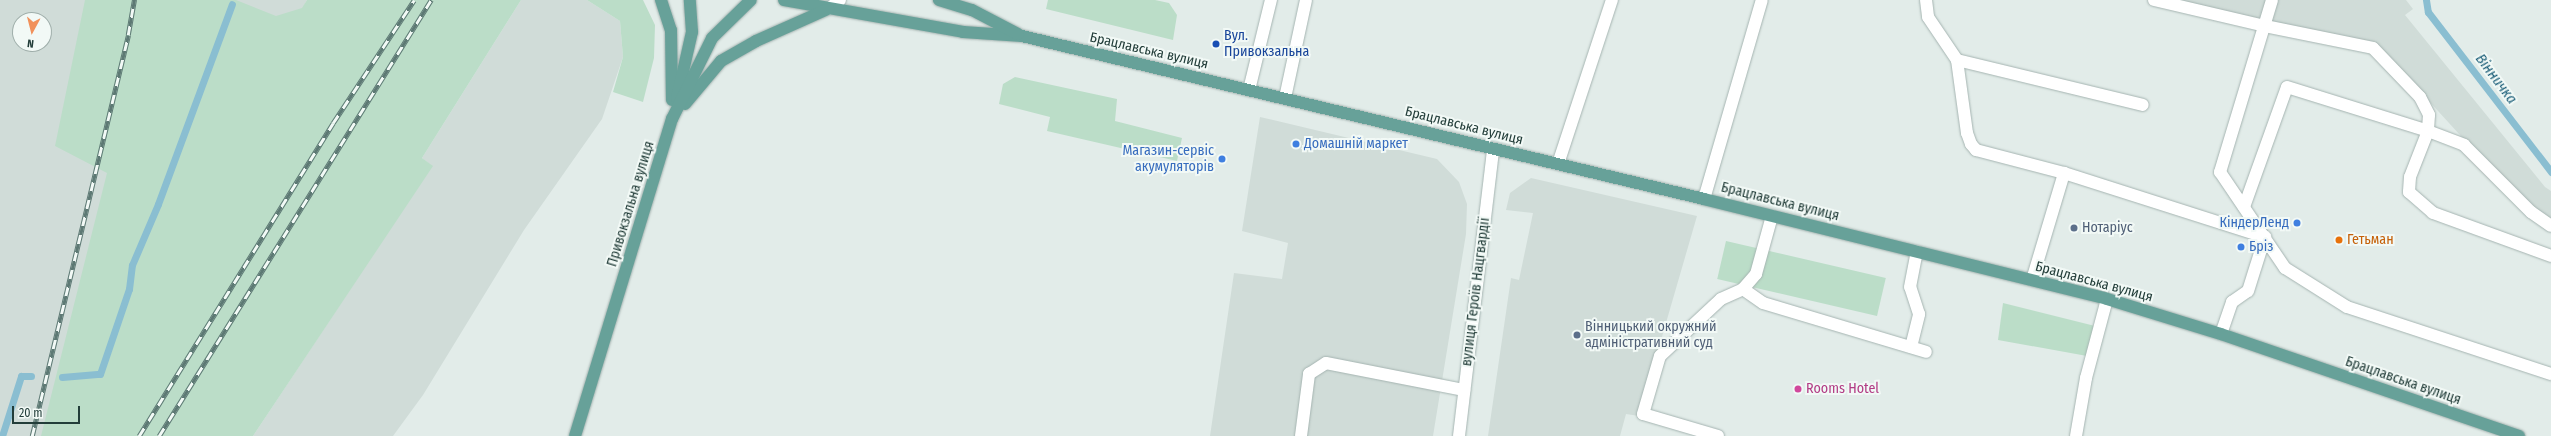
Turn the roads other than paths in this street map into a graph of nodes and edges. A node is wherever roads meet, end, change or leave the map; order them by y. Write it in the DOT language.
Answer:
graph roads {
  1 [pos="661,0"];
  2 [pos="690,0"];
  3 [pos="751,0"];
  4 [pos="784,0"];
  5 [pos="840,0"];
  6 [pos="939,0"];
  7 [pos="1271,0"];
  8 [pos="1306,0"];
  9 [pos="1612,0"];
  10 [pos="1762,0"];
  11 [pos="1926,0"];
  12 [pos="2154,0"];
  13 [pos="2272,0"];
  14 [pos="969,5"];
  15 [pos="828,9"];
  16 [pos="2265,26"];
  17 [pos="1022,36"];
  18 [pos="1957,60"];
  19 [pos="1249,90"];
  20 [pos="1285,98"];
  21 [pos="2143,104"];
  22 [pos="672,119"];
  23 [pos="2428,131"];
  24 [pos="1493,149"];
  25 [pos="1558,164"];
  26 [pos="2064,173"];
  27 [pos="1704,199"];
  28 [pos="2244,207"];
  29 [pos="1772,216"];
  30 [pos="2551,226"];
  31 [pos="2265,237"];
  32 [pos="1917,252"];
  33 [pos="2551,256"];
  34 [pos="2032,280"];
  35 [pos="1743,289"];
  36 [pos="2107,299"];
  37 [pos="2222,334"];
  38 [pos="1911,347"];
  39 [pos="1926,352"];
  40 [pos="2551,374"];
  41 [pos="1464,390"];
  42 [pos="575,436"];
  43 [pos="1301,436"];
  44 [pos="1459,436"];
  45 [pos="1718,436"];
  46 [pos="2076,436"];
  47 [pos="2519,436"];
  1 -- 22 [label="main road"];
  2 -- 22 [label="main road"];
  3 -- 22 [label="main road, Привокзальна вулиця"];
  4 -- 15 [label="main road, Брацлавська вулиця"];
  5 -- 15 [label="street"];
  6 -- 14 [label="main road, Брацлавська вулиця"];
  7 -- 19 [label="street"];
  8 -- 20 [label="street"];
  9 -- 25 [label="street"];
  10 -- 27 [label="street"];
  11 -- 18 [label="street"];
  12 -- 16 [label="street"];
  13 -- 16 [label="street"];
  14 -- 17 [label="main road, Брацлавська вулиця"];
  15 -- 17 [label="main road, Брацлавська вулиця"];
  15 -- 22 [label="main road"];
  16 -- 23 [label="street"];
  16 -- 28 [label="street"];
  17 -- 19 [label="main road, Брацлавська вулиця"];
  18 -- 21 [label="street"];
  18 -- 26 [label="street"];
  19 -- 20 [label="main road, Брацлавська вулиця"];
  20 -- 24 [label="main road, Брацлавська вулиця"];
  22 -- 42 [label="main road, Привокзальна вулиця"];
  23 -- 28 [label="street"];
  23 -- 30 [label="street"];
  23 -- 33 [label="street"];
  24 -- 25 [label="main road, Брацлавська вулиця"];
  24 -- 41 [label="street, вулиця Героїв Нацгвардії"];
  25 -- 27 [label="main road, Брацлавська вулиця"];
  26 -- 31 [label="street"];
  26 -- 34 [label="street"];
  27 -- 29 [label="main road, Брацлавська вулиця"];
  28 -- 31 [label="street"];
  29 -- 32 [label="main road, Брацлавська вулиця"];
  29 -- 35 [label="street"];
  31 -- 37 [label="street"];
  31 -- 40 [label="street"];
  32 -- 34 [label="main road, Брацлавська вулиця"];
  32 -- 38 [label="street"];
  34 -- 36 [label="main road, Брацлавська вулиця"];
  35 -- 38 [label="street"];
  35 -- 45 [label="street"];
  36 -- 37 [label="main road, Брацлавська вулиця"];
  36 -- 46 [label="street"];
  37 -- 47 [label="main road, Брацлавська вулиця"];
  38 -- 39 [label="street"];
  41 -- 43 [label="street"];
  41 -- 44 [label="street, вулиця Героїв Нацгвардії"];
}
